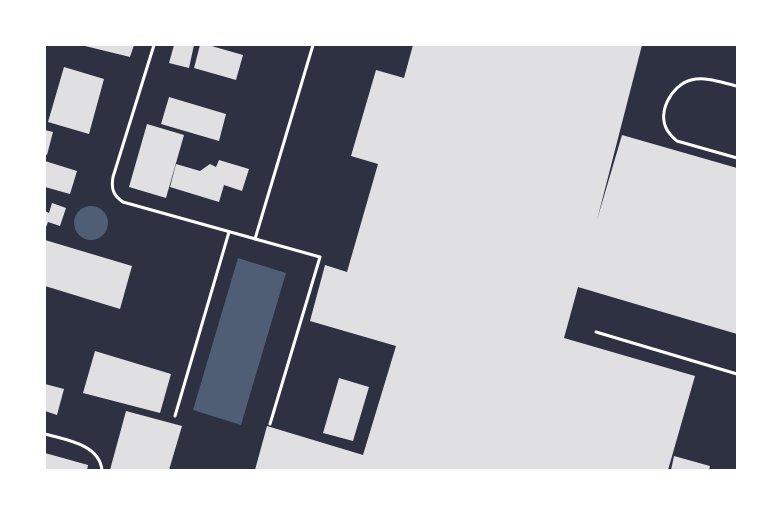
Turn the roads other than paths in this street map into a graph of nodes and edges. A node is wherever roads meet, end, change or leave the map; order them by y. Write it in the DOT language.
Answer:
graph roads {
  1 [pos="154,45"];
  2 [pos="314,45"];
  3 [pos="737,86"];
  4 [pos="737,158"];
  5 [pos="229,232"];
  6 [pos="256,239"];
  7 [pos="596,332"];
  8 [pos="737,374"];
  9 [pos="175,416"];
  10 [pos="270,424"];
  11 [pos="45,434"];
  12 [pos="102,470"];
  1 -- 5 [label="lane"];
  2 -- 6 [label="lane"];
  3 -- 4 [label="lane"];
  5 -- 6 [label="lane"];
  5 -- 9 [label="lane"];
  6 -- 10 [label="lane"];
  7 -- 8 [label="lane"];
  11 -- 12 [label="lane"];
}
